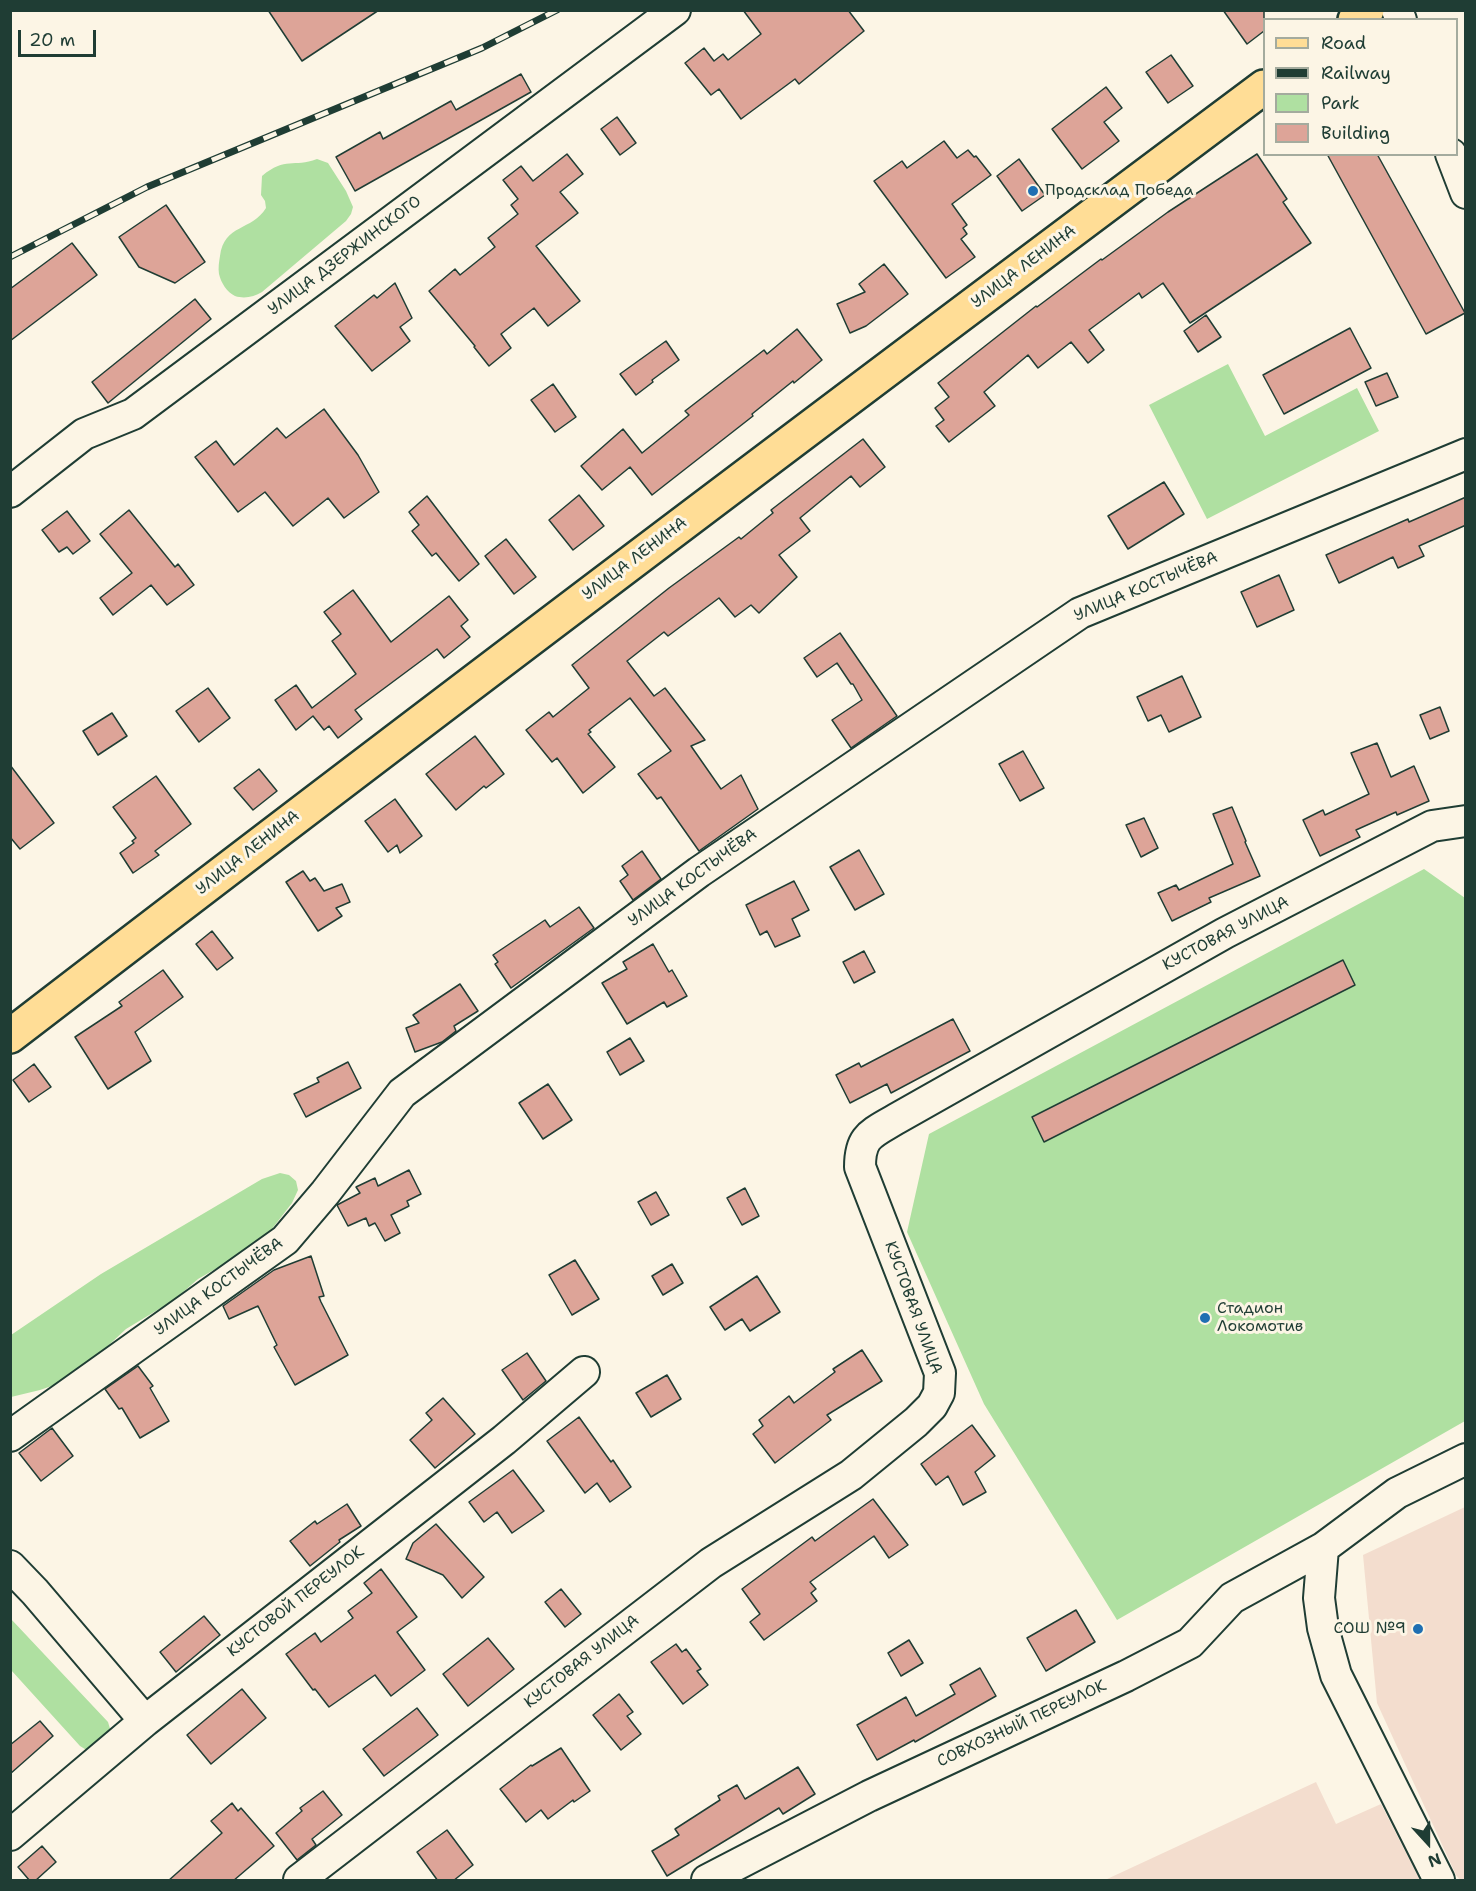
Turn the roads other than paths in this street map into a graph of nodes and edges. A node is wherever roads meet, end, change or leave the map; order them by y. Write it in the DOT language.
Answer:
graph roads {
  1 [pos="675,10"];
  2 [pos="1263,88"];
  3 [pos="1452,156"];
  4 [pos="1466,193"];
  5 [pos="1466,454"];
  6 [pos="10,492"];
  7 [pos="1466,820"];
  8 [pos="10,1036"];
  9 [pos="584,1372"];
  10 [pos="10,1436"];
  11 [pos="1466,1459"];
  12 [pos="1323,1548"];
  13 [pos="10,1566"];
  14 [pos="145,1721"];
  15 [pos="10,1835"];
  16 [pos="299,1881"];
  17 [pos="706,1881"];
  18 [pos="1439,1881"];
  1 -- 6 [label="street, УЛИЦА ДЗЕРЖИНСКОГО"];
  2 -- 8 [label="main road, УЛИЦА ЛЕНИНА"];
  3 -- 4 [label="street"];
  5 -- 10 [label="street, УЛИЦА КОСТЫЧЁВА"];
  7 -- 16 [label="street, КУСТОВАЯ УЛИЦА"];
  9 -- 14 [label="street, КУСТОВОЙ ПЕРЕУЛОК"];
  11 -- 12 [label="street, СОВХОЗНЫЙ ПЕРЕУЛОК"];
  12 -- 17 [label="street, СОВХОЗНЫЙ ПЕРЕУЛОК"];
  12 -- 18 [label="street"];
  13 -- 14 [label="street"];
  14 -- 15 [label="street, КУСТОВОЙ ПЕРЕУЛОК"];
}
